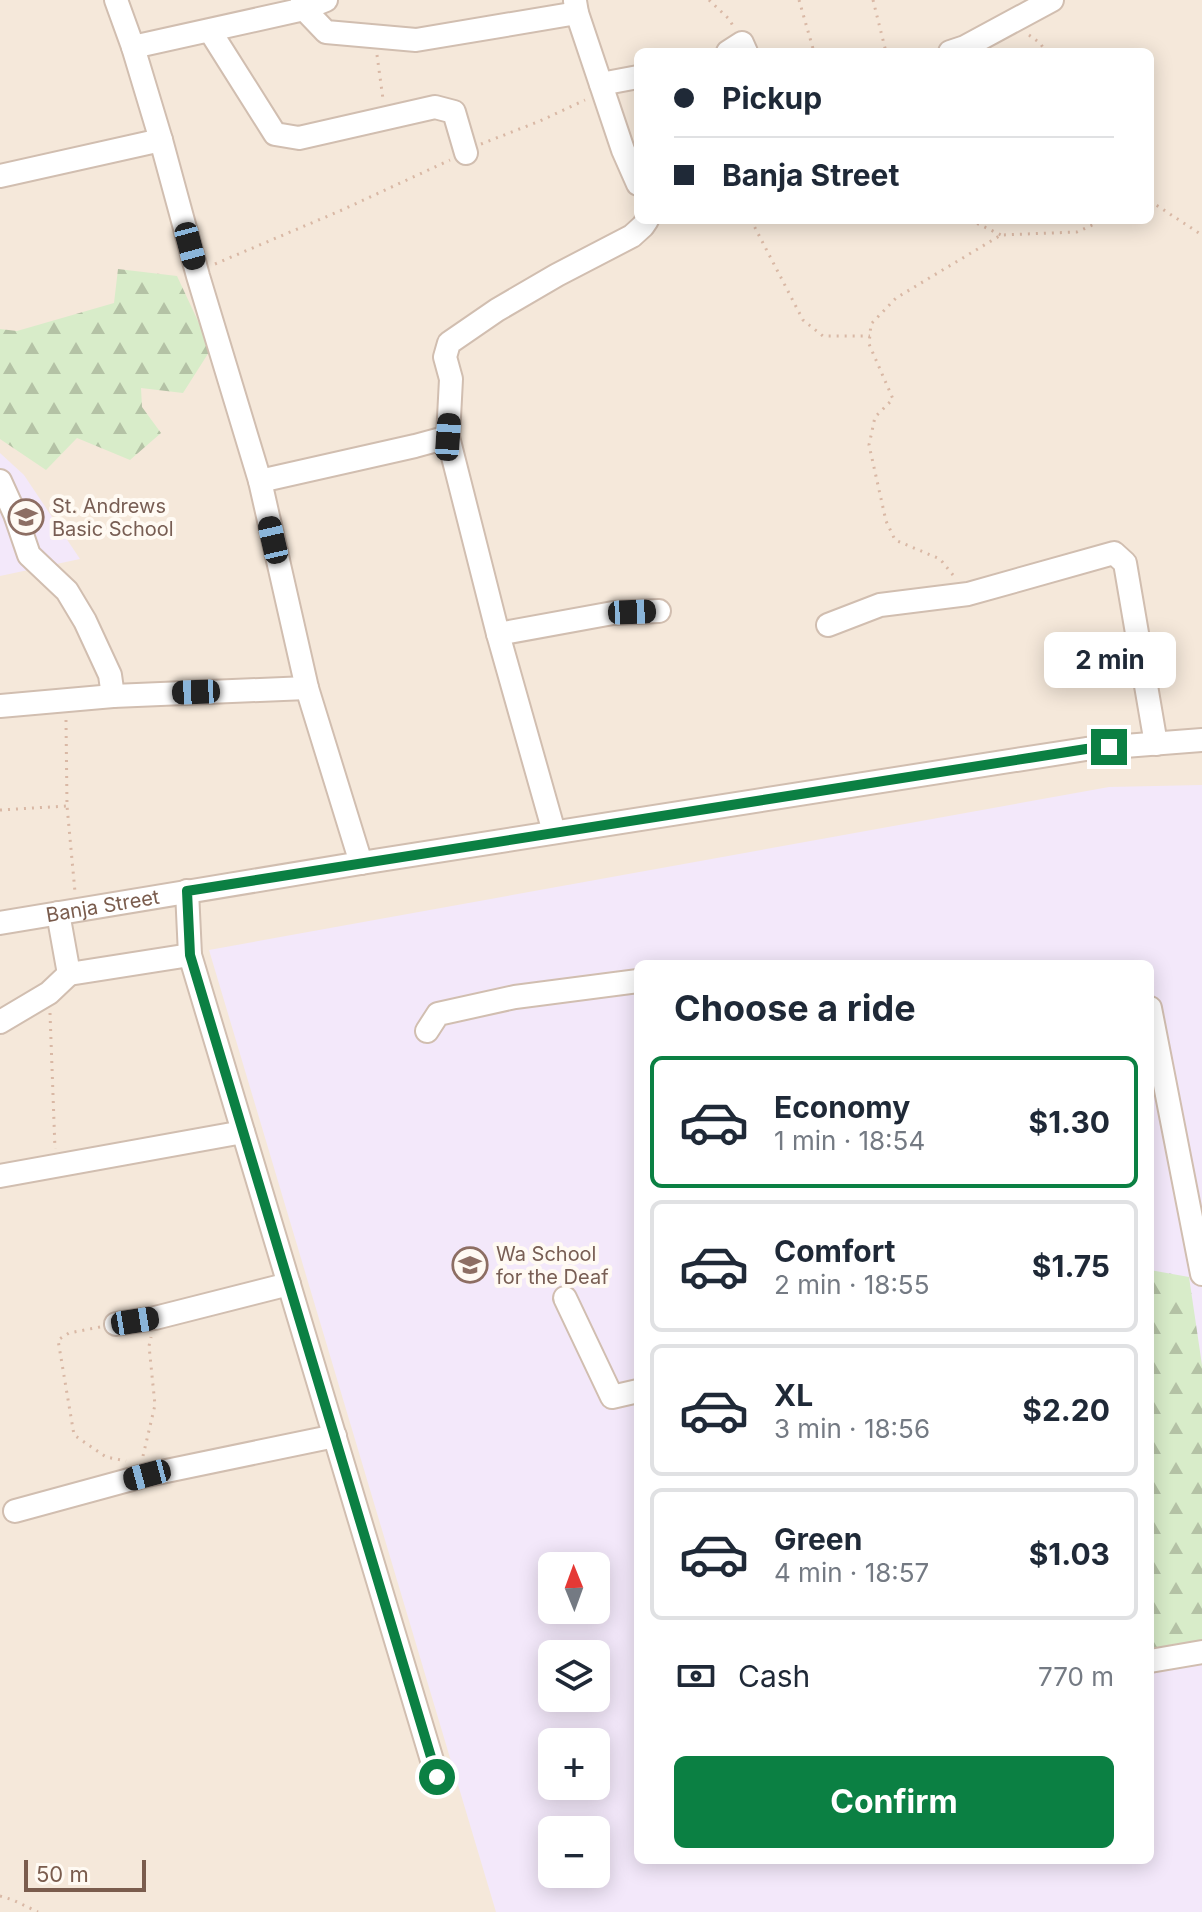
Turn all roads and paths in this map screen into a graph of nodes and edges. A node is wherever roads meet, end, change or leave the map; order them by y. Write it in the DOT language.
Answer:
graph roads {
  1 [pos="116,0"];
  2 [pos="326,0"];
  3 [pos="709,0"];
  4 [pos="799,0"];
  5 [pos="873,0"];
  6 [pos="1052,0"];
  7 [pos="303,5"];
  8 [pos="576,6"];
  9 [pos="1010,22"];
  10 [pos="210,31"];
  11 [pos="374,36"];
  12 [pos="133,47"];
  13 [pos="738,48"];
  14 [pos="813,48"];
  15 [pos="885,48"];
  16 [pos="962,48"];
  17 [pos="1043,48"];
  18 [pos="634,78"];
  19 [pos="602,88"];
  20 [pos="385,118"];
  21 [pos="161,140"];
  22 [pos="466,153"];
  23 [pos="634,175"];
  24 [pos="0,176"];
  25 [pos="1154,204"];
  26 [pos="644,224"];
  27 [pos="753,224"];
  28 [pos="978,224"];
  29 [pos="1094,224"];
  30 [pos="1001,235"];
  31 [pos="1202,235"];
  32 [pos="197,272"];
  33 [pos="870,336"];
  34 [pos="448,437"];
  35 [pos="0,481"];
  36 [pos="260,481"];
  37 [pos="968,594"];
  38 [pos="659,611"];
  39 [pos="828,625"];
  40 [pos="498,634"];
  41 [pos="307,688"];
  42 [pos="113,696"];
  43 [pos="66,700"];
  44 [pos="0,706"];
  45 [pos="1202,740"];
  46 [pos="1156,744"];
  47 [pos="67,806"];
  48 [pos="0,810"];
  49 [pos="554,832"];
  50 [pos="361,863"];
  51 [pos="187,891"];
  52 [pos="67,912"];
  53 [pos="0,923"];
  54 [pos="190,955"];
  55 [pos="69,974"];
  56 [pos="634,982"];
  57 [pos="49,993"];
  58 [pos="1154,1021"];
  59 [pos="0,1022"];
  60 [pos="427,1031"];
  61 [pos="243,1132"];
  62 [pos="55,1165"];
  63 [pos="0,1176"];
  64 [pos="1202,1274"];
  65 [pos="289,1284"];
  66 [pos="565,1298"];
  67 [pos="155,1318"];
  68 [pos="116,1324"];
  69 [pos="634,1392"];
  70 [pos="335,1436"];
  71 [pos="144,1470"];
  72 [pos="15,1511"];
  73 [pos="1202,1652"];
  74 [pos="1154,1660"];
  75 [pos="437,1777"];
  76 [pos="0,1896"];
  77 [pos="38,1912"];
  1 -- 12 [label="street"];
  2 -- 7 [label="street"];
  3 -- 13 [label="path"];
  4 -- 14 [label="path"];
  5 -- 15 [label="path"];
  6 -- 9 [label="street"];
  7 -- 10 [label="street"];
  7 -- 11 [label="street"];
  8 -- 11 [label="street"];
  8 -- 19 [label="street"];
  9 -- 16 [label="street"];
  9 -- 17 [label="path"];
  10 -- 12 [label="street"];
  10 -- 20 [label="street"];
  11 -- 20 [label="path"];
  12 -- 21 [label="street"];
  18 -- 19 [label="street"];
  19 -- 22 [label="path"];
  19 -- 23 [label="street"];
  20 -- 22 [label="street"];
  21 -- 24 [label="street"];
  21 -- 32 [label="street"];
  22 -- 32 [label="path"];
  25 -- 31 [label="path"];
  26 -- 34 [label="street"];
  27 -- 33 [label="path"];
  28 -- 30 [label="path"];
  29 -- 30 [label="path"];
  30 -- 33 [label="path"];
  32 -- 36 [label="street"];
  33 -- 37 [label="path"];
  34 -- 36 [label="street"];
  34 -- 40 [label="street"];
  35 -- 42 [label="street"];
  36 -- 41 [label="street"];
  37 -- 39 [label="street"];
  37 -- 46 [label="street"];
  38 -- 40 [label="street"];
  40 -- 49 [label="street"];
  41 -- 42 [label="street"];
  41 -- 50 [label="street"];
  42 -- 43 [label="street"];
  43 -- 44 [label="street"];
  43 -- 47 [label="path"];
  45 -- 46 [label="street, Banja Street"];
  46 -- 49 [label="street, Banja Street"];
  47 -- 48 [label="path"];
  47 -- 52 [label="path"];
  49 -- 50 [label="street, Banja Street"];
  50 -- 51 [label="street, Banja Street"];
  51 -- 52 [label="street, Banja Street"];
  51 -- 54 [label="street"];
  52 -- 53 [label="street, Banja Street"];
  52 -- 55 [label="street"];
  54 -- 55 [label="street"];
  54 -- 61 [label="street"];
  55 -- 57 [label="street"];
  56 -- 60 [label="street"];
  57 -- 59 [label="street"];
  57 -- 62 [label="path"];
  58 -- 64 [label="street"];
  61 -- 62 [label="street"];
  61 -- 65 [label="street"];
  62 -- 63 [label="street"];
  65 -- 67 [label="street"];
  65 -- 70 [label="street"];
  66 -- 69 [label="street"];
  67 -- 68 [label="street"];
  67 -- 71 [label="path"];
  68 -- 71 [label="path"];
  70 -- 71 [label="street"];
  70 -- 75 [label="street"];
  71 -- 72 [label="street"];
  73 -- 74 [label="street"];
  76 -- 77 [label="path"];
}
